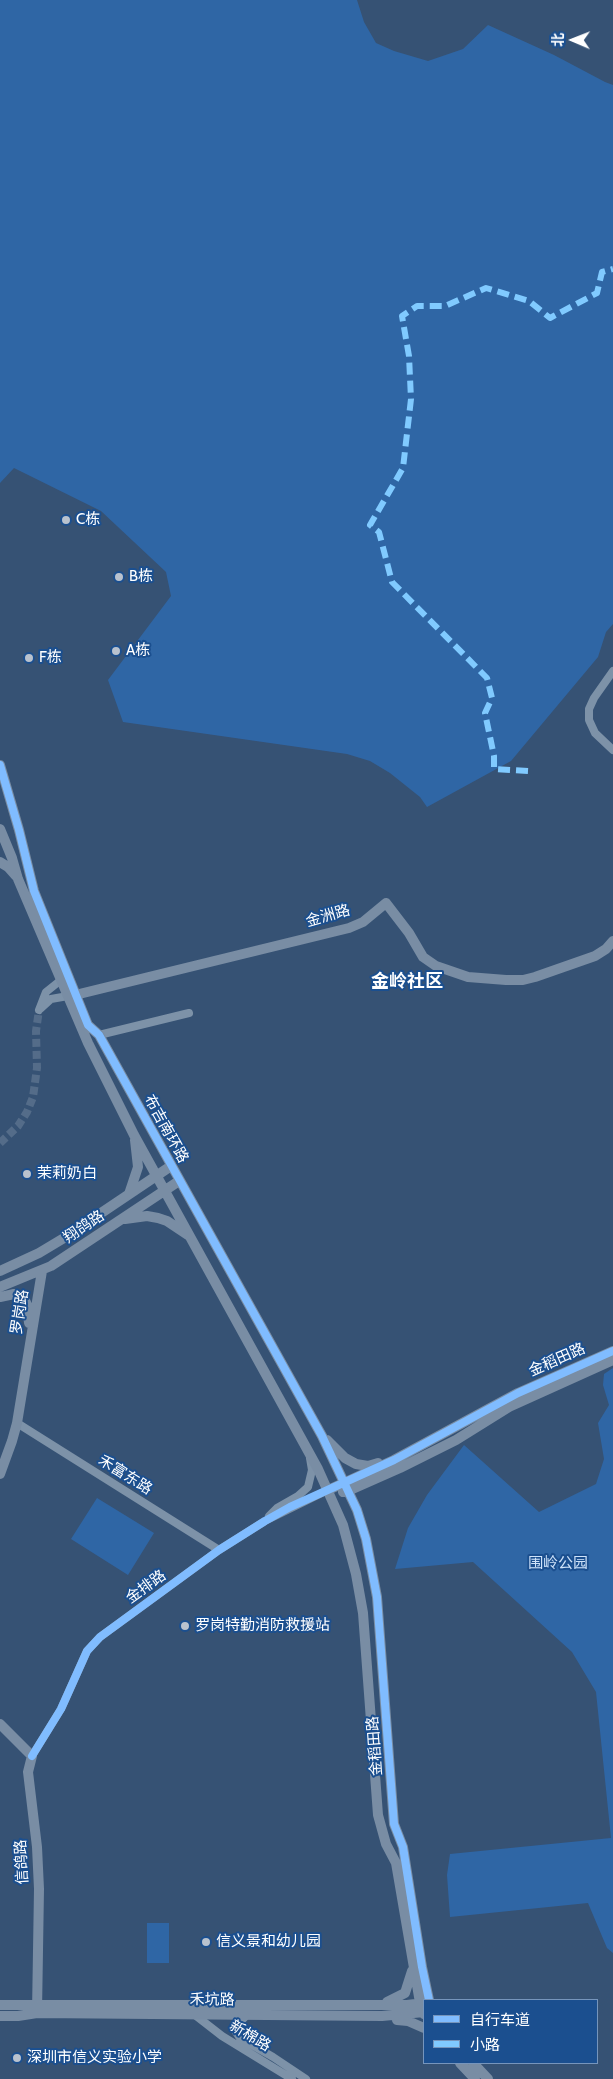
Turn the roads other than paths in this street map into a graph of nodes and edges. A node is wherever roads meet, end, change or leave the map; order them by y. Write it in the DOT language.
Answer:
graph roads {
  1 [pos="613,671"];
  2 [pos="613,750"];
  3 [pos="0,765"];
  4 [pos="0,829"];
  5 [pos="0,862"];
  6 [pos="18,879"];
  7 [pos="613,941"];
  8 [pos="61,980"];
  9 [pos="72,996"];
  10 [pos="189,1013"];
  11 [pos="99,1035"];
  12 [pos="134,1135"];
  13 [pos="171,1166"];
  14 [pos="157,1176"];
  15 [pos="179,1181"];
  16 [pos="165,1190"];
  17 [pos="129,1195"];
  18 [pos="122,1219"];
  19 [pos="191,1237"];
  20 [pos="0,1271"];
  21 [pos="42,1271"];
  22 [pos="0,1287"];
  23 [pos="0,1298"];
  24 [pos="31,1338"];
  25 [pos="613,1350"];
  26 [pos="613,1360"];
  27 [pos="17,1423"];
  28 [pos="322,1436"];
  29 [pos="309,1454"];
  30 [pos="394,1460"];
  31 [pos="0,1474"];
  32 [pos="347,1487"];
  33 [pos="326,1491"];
  34 [pos="265,1521"];
  35 [pos="219,1550"];
  36 [pos="360,1591"];
  37 [pos="0,1724"];
  38 [pos="32,1756"];
  39 [pos="413,1964"];
  40 [pos="424,1999"];
  41 [pos="423,2003"];
  42 [pos="382,2004"];
  43 [pos="0,2005"];
  44 [pos="423,2007"];
  45 [pos="423,2007"];
  46 [pos="37,2009"];
  47 [pos="195,2014"];
  48 [pos="247,2015"];
  49 [pos="0,2016"];
  50 [pos="382,2016"];
  51 [pos="423,2028"];
  52 [pos="461,2064"];
  53 [pos="474,2064"];
  54 [pos="292,2079"];
  55 [pos="306,2079"];
  56 [pos="474,2079"];
  57 [pos="488,2079"];
  1 -- 2 [label="street"];
  3 -- 9 [label="street, 布吉南环路"];
  4 -- 6 [label="street, 布吉南环路"];
  5 -- 6 [label="street"];
  6 -- 8 [label="street, 布吉南环路"];
  7 -- 9 [label="street, 金洲路"];
  8 -- 9 [label="street, 布吉南环路"];
  8 -- 9 [label="street"];
  9 -- 11 [label="street, 布吉南环路"];
  9 -- 12 [label="street, 布吉南环路"];
  10 -- 11 [label="street"];
  11 -- 13 [label="street, 布吉南环路"];
  12 -- 14 [label="street, 布吉南环路"];
  12 -- 17 [label="street"];
  13 -- 14 [label="street, 翔鸽路"];
  13 -- 15 [label="street, 布吉南环路"];
  14 -- 16 [label="street, 布吉南环路"];
  14 -- 17 [label="street, 翔鸽路"];
  15 -- 16 [label="street, 翔鸽路"];
  15 -- 28 [label="street, 布吉南环路"];
  16 -- 18 [label="street, 翔鸽路"];
  16 -- 19 [label="street, 布吉南环路"];
  17 -- 20 [label="street, 翔鸽路"];
  18 -- 19 [label="street"];
  18 -- 21 [label="street, 翔鸽路"];
  19 -- 29 [label="street, 布吉南环路"];
  21 -- 22 [label="street, 翔鸽路"];
  21 -- 24 [label="street, 罗岗路"];
  23 -- 24 [label="street"];
  24 -- 27 [label="street, 罗岗路"];
  25 -- 30 [label="street, 金稻田路"];
  26 -- 32 [label="street, 金稻田路"];
  27 -- 31 [label="street, 罗岗路"];
  27 -- 35 [label="street, 禾富东路"];
  28 -- 30 [label="street"];
  28 -- 32 [label="street, 布吉南环路"];
  29 -- 33 [label="street, 布吉南环路"];
  29 -- 34 [label="street"];
  30 -- 32 [label="street, 金稻田路"];
  32 -- 33 [label="street, 金稻田路"];
  32 -- 40 [label="street, 金稻田路"];
  33 -- 34 [label="street, 金排路"];
  33 -- 36 [label="street, 布吉南环路"];
  34 -- 35 [label="street, 金排路"];
  35 -- 38 [label="street, 金排路"];
  36 -- 39 [label="street, 金稻田路"];
  37 -- 38 [label="street"];
  38 -- 46 [label="street, 信鸽路"];
  39 -- 41 [label="street, 金稻田路"];
  39 -- 42 [label="street"];
  42 -- 44 [label="street, 禾坑路"];
  42 -- 46 [label="street, 禾坑路"];
  43 -- 46 [label="street, 禾坑路"];
  45 -- 50 [label="street, 禾坑路"];
  46 -- 47 [label="street, 禾坑路"];
  46 -- 49 [label="street, 禾坑路"];
  47 -- 48 [label="street, 禾坑路"];
  47 -- 54 [label="street, 新棉路"];
  48 -- 50 [label="street, 禾坑路"];
  48 -- 55 [label="street, 新棉路"];
  50 -- 51 [label="street"];
  52 -- 56 [label="street"];
  53 -- 57 [label="street"];
}
